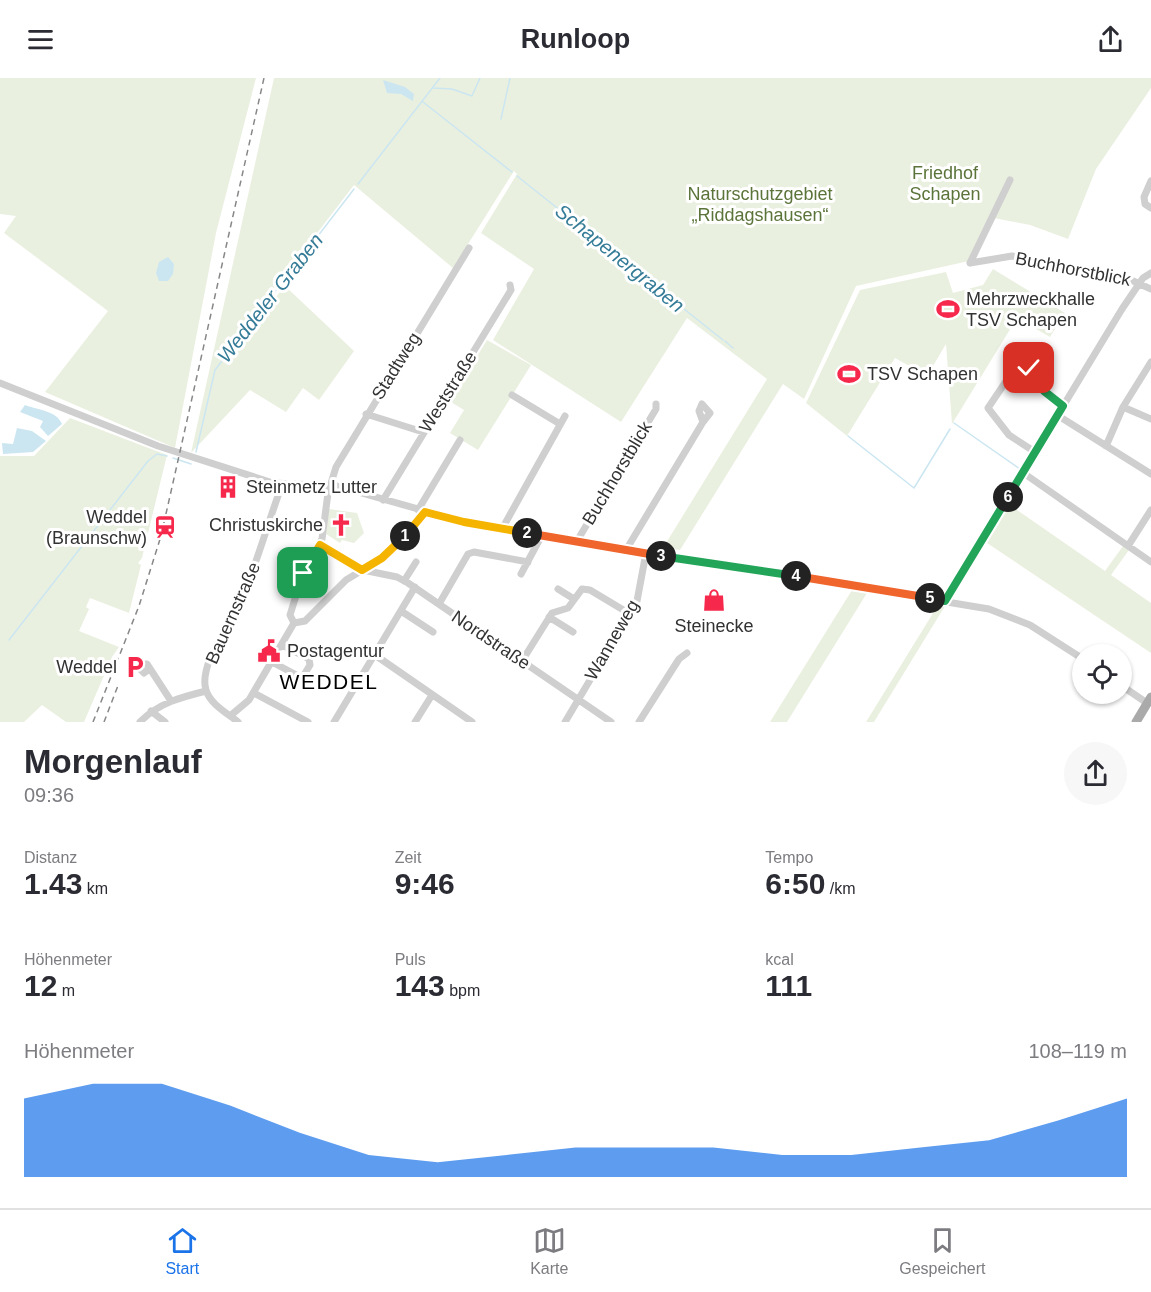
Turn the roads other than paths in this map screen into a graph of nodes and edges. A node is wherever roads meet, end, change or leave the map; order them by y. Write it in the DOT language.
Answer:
graph roads {
  1 [pos="1010,180"];
  2 [pos="1151,181"];
  3 [pos="1151,207"];
  4 [pos="469,248"];
  5 [pos="1151,273"];
  6 [pos="1140,282"];
  7 [pos="510,285"];
  8 [pos="1151,290"];
  9 [pos="1151,362"];
  10 [pos="0,383"];
  11 [pos="512,395"];
  12 [pos="656,404"];
  13 [pos="1063,406"];
  14 [pos="1123,407"];
  15 [pos="366,414"];
  16 [pos="1057,415"];
  17 [pos="565,416"];
  18 [pos="1151,419"];
  19 [pos="703,422"];
  20 [pos="560,424"];
  21 [pos="423,432"];
  22 [pos="460,440"];
  23 [pos="1106,446"];
  24 [pos="1035,452"];
  25 [pos="1022,472"];
  26 [pos="1151,474"];
  27 [pos="273,483"];
  28 [pos="282,485"];
  29 [pos="330,486"];
  30 [pos="276,498"];
  31 [pos="383,500"];
  32 [pos="1151,510"];
  33 [pos="422,511"];
  34 [pos="502,529"];
  35 [pos="542,535"];
  36 [pos="576,541"];
  37 [pos="320,545"];
  38 [pos="1128,546"];
  39 [pos="626,549"];
  40 [pos="646,553"];
  41 [pos="416,562"];
  42 [pos="528,562"];
  43 [pos="1151,562"];
  44 [pos="362,570"];
  45 [pos="521,574"];
  46 [pos="404,581"];
  47 [pos="415,587"];
  48 [pos="558,589"];
  49 [pos="574,599"];
  50 [pos="945,601"];
  51 [pos="439,604"];
  52 [pos="401,611"];
  53 [pos="630,614"];
  54 [pos="549,617"];
  55 [pos="294,623"];
  56 [pos="433,632"];
  57 [pos="573,632"];
  58 [pos="282,645"];
  59 [pos="1072,652"];
  60 [pos="687,653"];
  61 [pos="375,655"];
  62 [pos="522,661"];
  63 [pos="272,663"];
  64 [pos="149,669"];
  65 [pos="206,691"];
  66 [pos="1132,691"];
  67 [pos="254,693"];
  68 [pos="432,695"];
  69 [pos="578,699"];
  70 [pos="171,700"];
  71 [pos="1149,700"];
  72 [pos="151,711"];
  73 [pos="230,716"];
  74 [pos="140,722"];
  75 [pos="165,722"];
  76 [pos="238,722"];
  77 [pos="308,722"];
  78 [pos="334,722"];
  79 [pos="415,722"];
  80 [pos="472,722"];
  81 [pos="564,722"];
  82 [pos="611,722"];
  83 [pos="639,722"];
  84 [pos="1136,722"];
  1 -- 6 [label="street, Buchhorstblick"];
  2 -- 3 [label="street"];
  4 -- 15 [label="street, Stadtweg"];
  5 -- 6 [label="street"];
  6 -- 8 [label="street"];
  6 -- 13 [label="street"];
  7 -- 21 [label="street, Weststraße"];
  9 -- 14 [label="street"];
  10 -- 27 [label="street"];
  11 -- 20 [label="street"];
  12 -- 36 [label="street, Buchhorstblick"];
  13 -- 16 [label="street"];
  13 -- 24 [label="street"];
  14 -- 18 [label="street"];
  14 -- 23 [label="street"];
  15 -- 21 [label="street"];
  15 -- 29 [label="street, Stadtweg"];
  16 -- 23 [label="street"];
  16 -- 24 [label="street"];
  17 -- 20 [label="street"];
  19 -- 39 [label="street"];
  20 -- 34 [label="street"];
  21 -- 31 [label="street, Weststraße"];
  22 -- 33 [label="street"];
  23 -- 26 [label="street"];
  24 -- 25 [label="street"];
  25 -- 38 [label="street"];
  25 -- 50 [label="street"];
  27 -- 28 [label="street"];
  27 -- 30 [label="street, Bauernstraße"];
  28 -- 29 [label="street"];
  28 -- 30 [label="street, Bauernstraße"];
  29 -- 31 [label="street"];
  29 -- 37 [label="street, Stadtweg"];
  30 -- 65 [label="street, Bauernstraße"];
  31 -- 33 [label="street"];
  32 -- 38 [label="street"];
  33 -- 34 [label="street"];
  33 -- 44 [label="street"];
  34 -- 35 [label="street"];
  35 -- 36 [label="street"];
  35 -- 42 [label="street"];
  36 -- 39 [label="street"];
  37 -- 44 [label="street, Nordstraße"];
  37 -- 55 [label="street"];
  38 -- 43 [label="street"];
  39 -- 40 [label="street"];
  40 -- 50 [label="street"];
  40 -- 53 [label="street, Wanneweg"];
  41 -- 46 [label="street"];
  42 -- 45 [label="street"];
  42 -- 51 [label="street"];
  44 -- 46 [label="street, Nordstraße"];
  44 -- 55 [label="street"];
  46 -- 47 [label="street, Nordstraße"];
  47 -- 51 [label="street, Nordstraße"];
  47 -- 52 [label="street"];
  48 -- 49 [label="street"];
  49 -- 53 [label="street"];
  49 -- 54 [label="street"];
  50 -- 59 [label="street"];
  51 -- 62 [label="street, Nordstraße"];
  52 -- 56 [label="street"];
  52 -- 61 [label="street"];
  53 -- 69 [label="street, Wanneweg"];
  54 -- 57 [label="street"];
  54 -- 62 [label="street"];
  55 -- 58 [label="street"];
  58 -- 63 [label="street"];
  58 -- 63 [label="street"];
  60 -- 83 [label="street"];
  61 -- 68 [label="street"];
  61 -- 78 [label="street"];
  62 -- 69 [label="street, Nordstraße"];
  63 -- 67 [label="street"];
  64 -- 70 [label="street"];
  65 -- 70 [label="street"];
  65 -- 73 [label="street"];
  66 -- 71 [label="street"];
  67 -- 73 [label="street"];
  67 -- 77 [label="street"];
  68 -- 79 [label="street"];
  68 -- 80 [label="street"];
  69 -- 81 [label="street, Wanneweg"];
  69 -- 82 [label="street, Nordstraße"];
  70 -- 72 [label="street"];
  71 -- 84 [label="main road"];
  72 -- 74 [label="street"];
  72 -- 75 [label="street"];
  73 -- 76 [label="street"];
}
